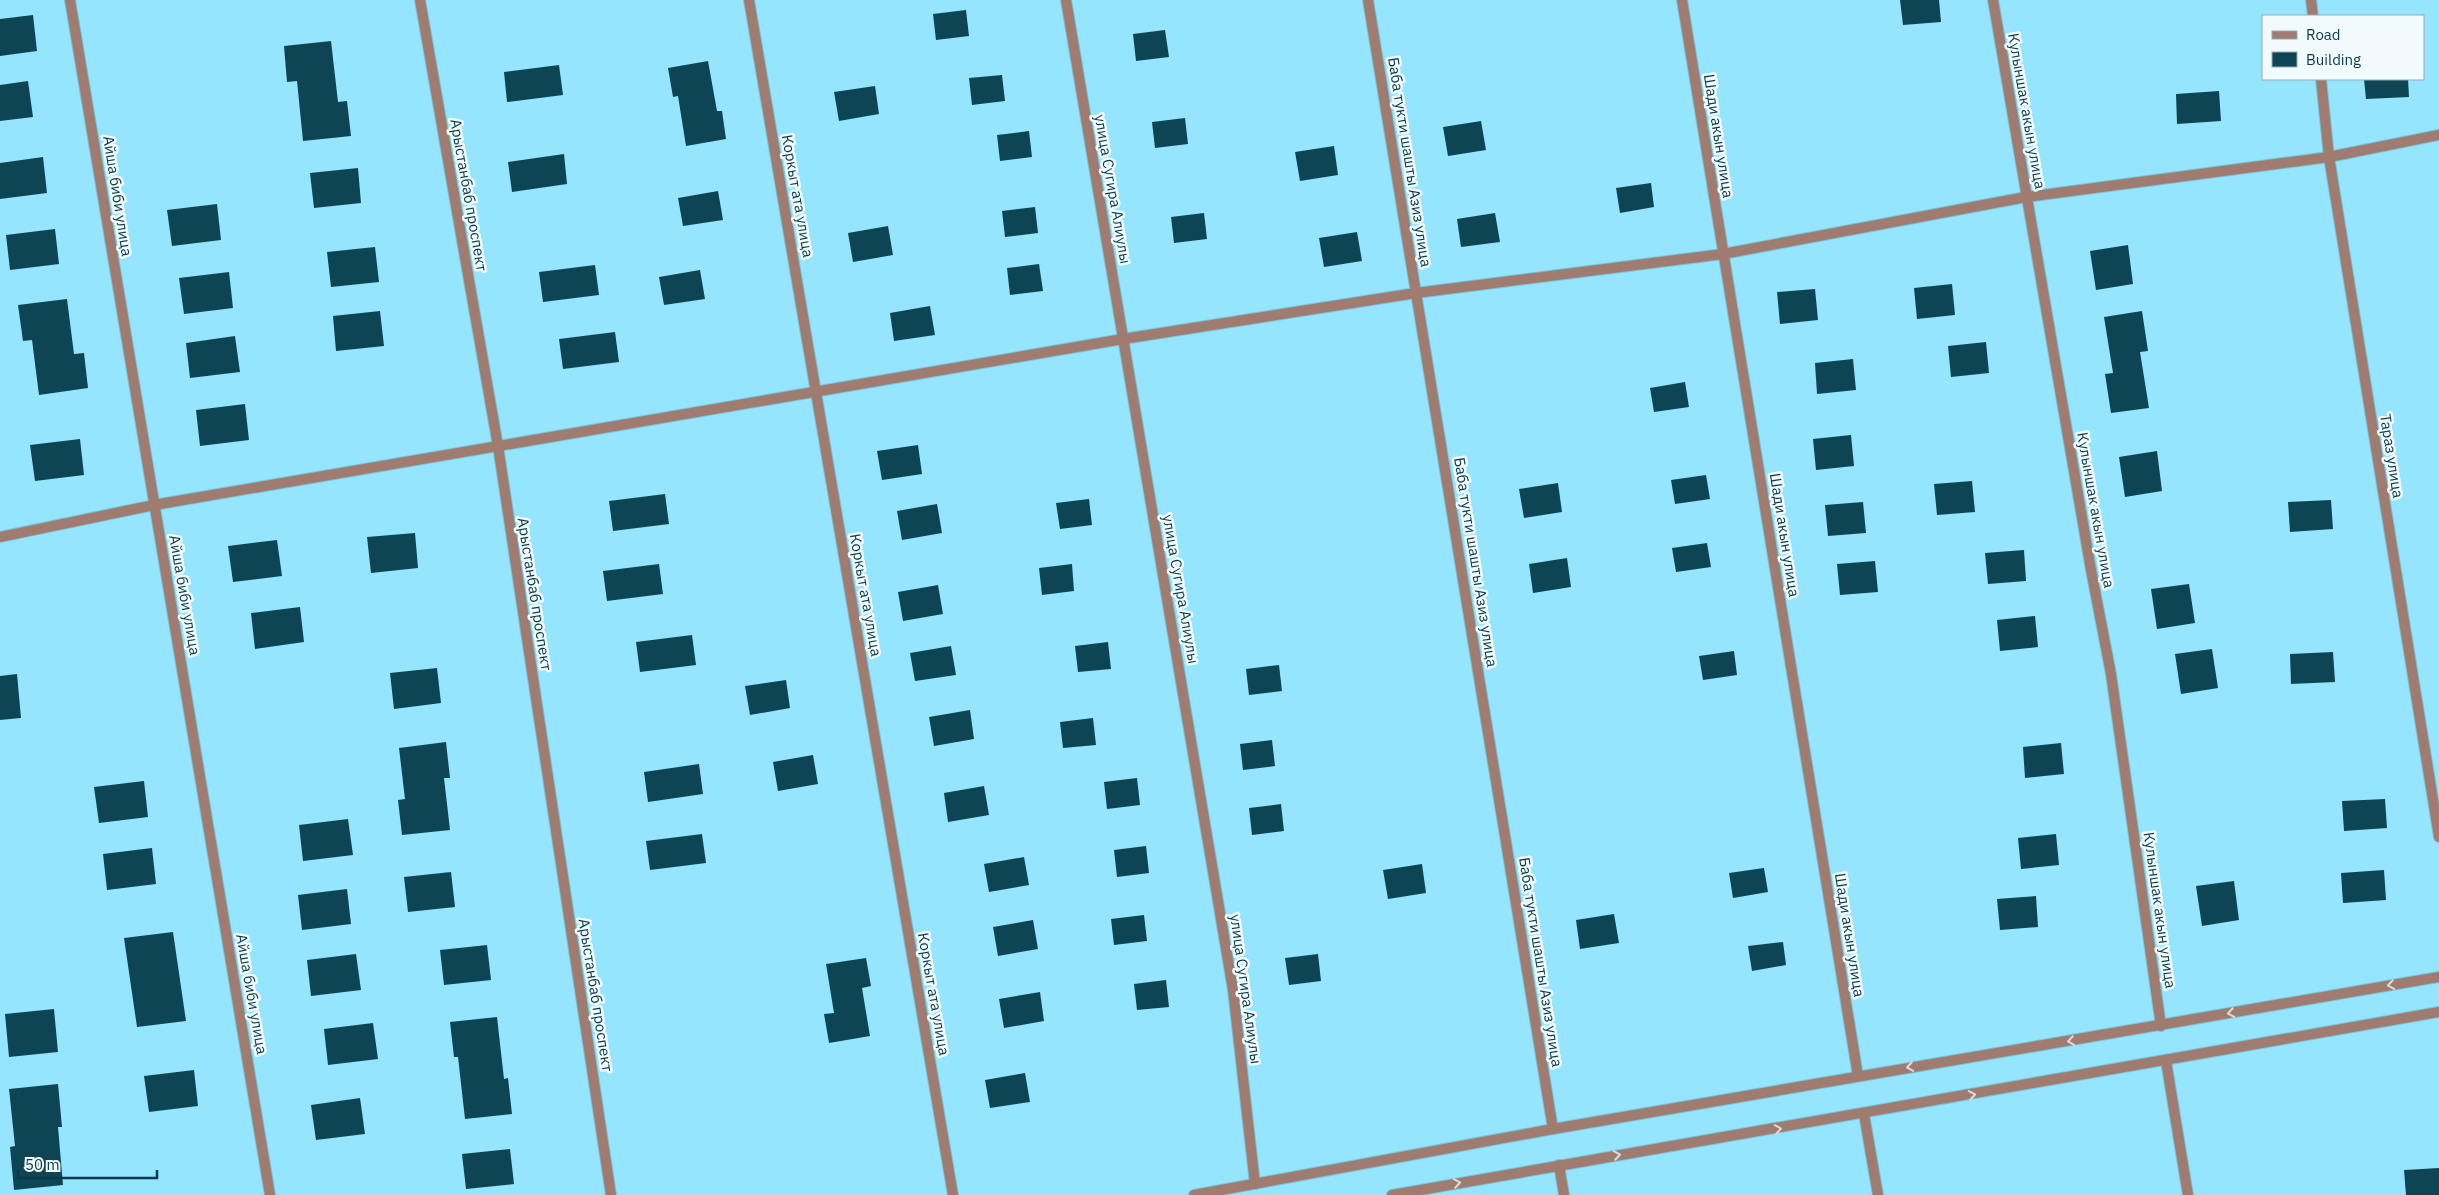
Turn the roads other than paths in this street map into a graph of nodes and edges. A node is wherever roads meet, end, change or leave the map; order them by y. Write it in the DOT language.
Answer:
graph roads {
  1 [pos="70,0"];
  2 [pos="420,0"];
  3 [pos="749,0"];
  4 [pos="1066,0"];
  5 [pos="1368,0"];
  6 [pos="1682,0"];
  7 [pos="1993,0"];
  8 [pos="2310,0"];
  9 [pos="2313,15"];
  10 [pos="2321,80"];
  11 [pos="2439,135"];
  12 [pos="2329,158"];
  13 [pos="2026,197"];
  14 [pos="1723,254"];
  15 [pos="1416,293"];
  16 [pos="1123,339"];
  17 [pos="816,391"];
  18 [pos="498,446"];
  19 [pos="154,505"];
  20 [pos="0,537"];
  21 [pos="2439,837"];
  22 [pos="2439,977"];
  23 [pos="2439,1012"];
  24 [pos="2161,1026"];
  25 [pos="2166,1061"];
  26 [pos="1858,1076"];
  27 [pos="1864,1114"];
  28 [pos="1553,1129"];
  29 [pos="1559,1165"];
  30 [pos="1255,1184"];
  31 [pos="270,1195"];
  32 [pos="611,1195"];
  33 [pos="953,1195"];
  34 [pos="1194,1195"];
  35 [pos="1392,1195"];
  36 [pos="1564,1195"];
  37 [pos="1878,1195"];
  38 [pos="2188,1195"];
  1 -- 19 [label="street, Айша биби улица"];
  2 -- 18 [label="street, Арыстанбаб проспект"];
  3 -- 17 [label="street, Коркыт ата улица"];
  4 -- 16 [label="street, улица Сугира Алиулы"];
  5 -- 15 [label="street, Баба тукти шашты Азиз улица"];
  6 -- 14 [label="street, Шади акын улица"];
  7 -- 13 [label="street, Кулыншак акын улица"];
  8 -- 9 [label="street"];
  10 -- 12 [label="street, Тараз улица"];
  11 -- 12 [label="street"];
  12 -- 13 [label="street"];
  12 -- 21 [label="street, Тараз улица"];
  13 -- 14 [label="street"];
  13 -- 24 [label="street, Кулыншак акын улица"];
  14 -- 15 [label="street"];
  14 -- 26 [label="street, Шади акын улица"];
  15 -- 16 [label="street"];
  15 -- 28 [label="street, Баба тукти шашты Азиз улица"];
  16 -- 17 [label="street"];
  16 -- 30 [label="street, улица Сугира Алиулы"];
  17 -- 18 [label="street"];
  17 -- 33 [label="street, Коркыт ата улица"];
  18 -- 19 [label="street"];
  18 -- 32 [label="street, Арыстанбаб проспект"];
  19 -- 20 [label="street"];
  19 -- 31 [label="street, Айша биби улица"];
  22 -- 24 [label="street, one-way"];
  23 -- 25 [label="street"];
  24 -- 26 [label="street, one-way"];
  27 -- 25 [label="street, one-way"];
  25 -- 38 [label="street"];
  26 -- 28 [label="street"];
  29 -- 27 [label="street, one-way"];
  27 -- 37 [label="street"];
  28 -- 30 [label="street"];
  35 -- 29 [label="street, one-way"];
  29 -- 36 [label="street"];
  30 -- 34 [label="street"];
}
